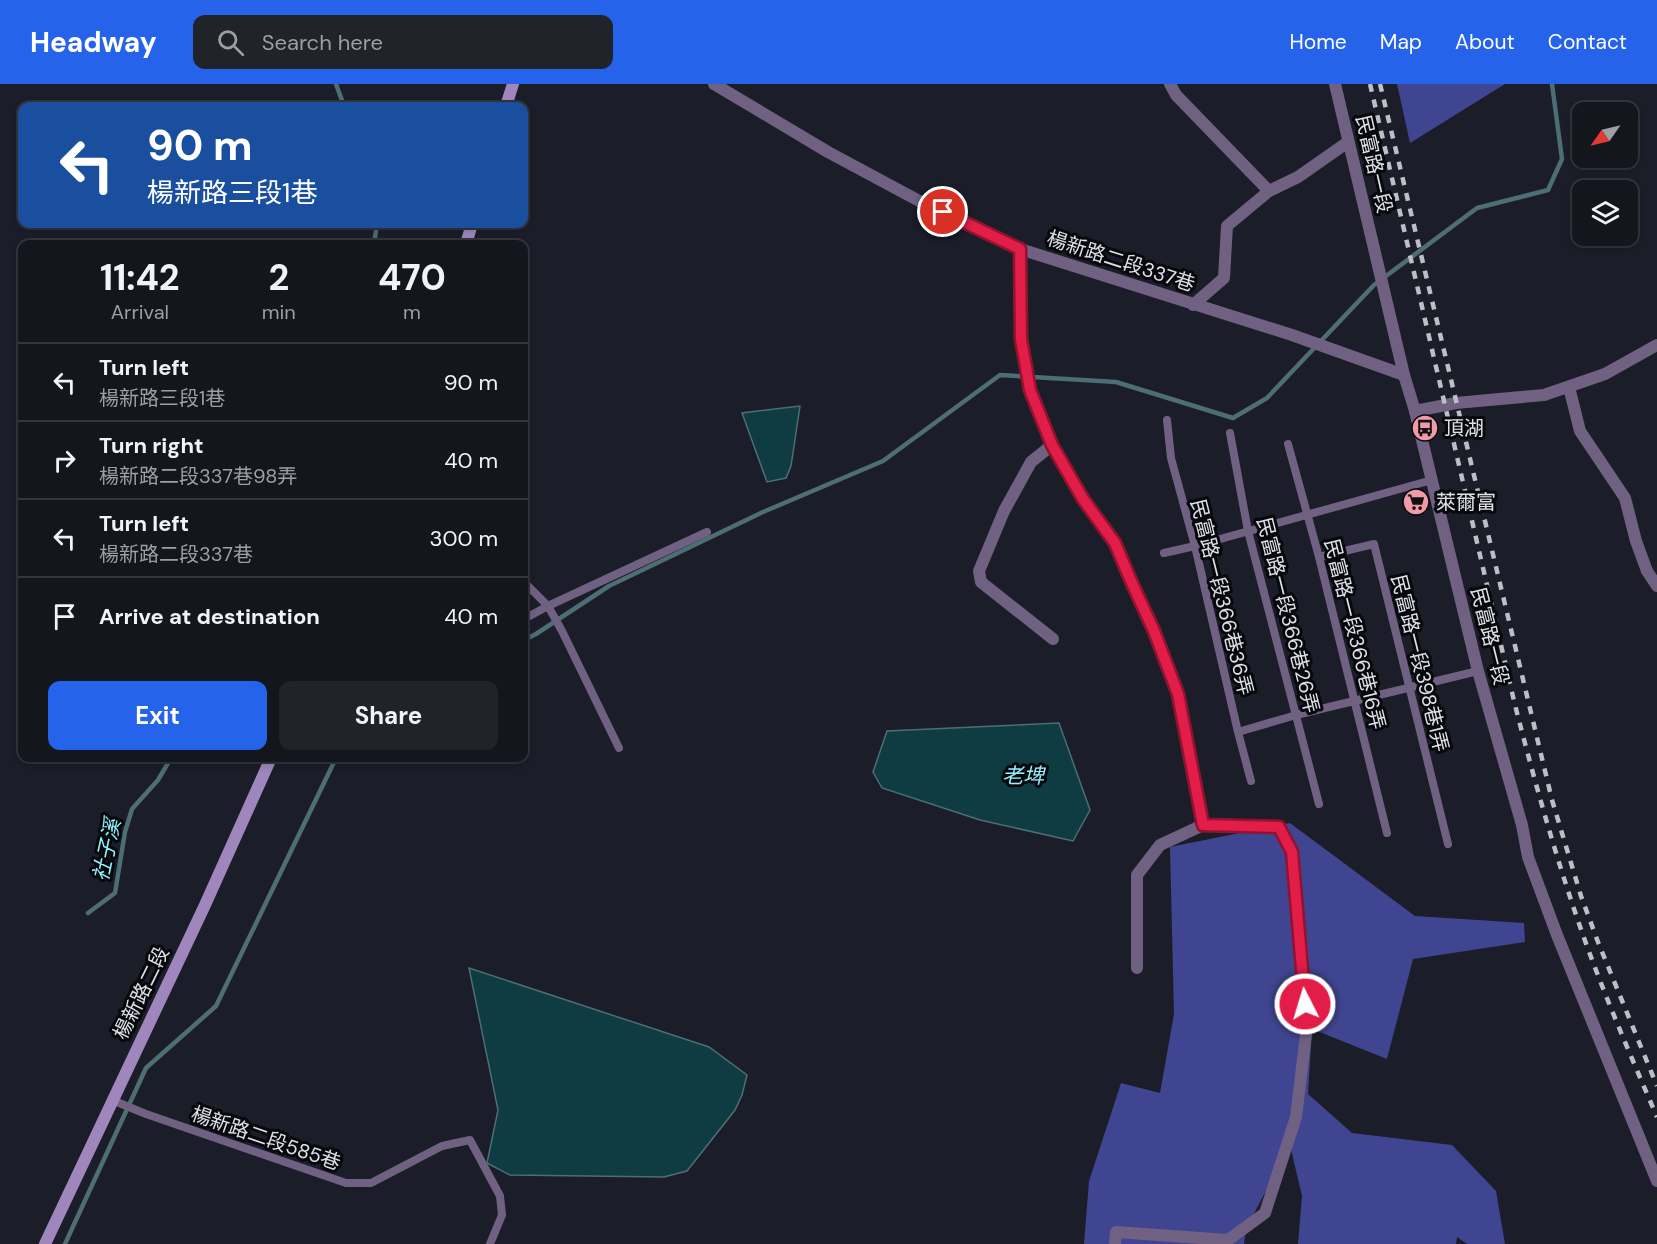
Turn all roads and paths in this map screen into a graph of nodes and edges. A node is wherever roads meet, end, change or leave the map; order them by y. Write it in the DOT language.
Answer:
graph roads {
  1 [pos="513,84"];
  2 [pos="714,84"];
  3 [pos="1170,84"];
  4 [pos="1335,84"];
  5 [pos="507,102"];
  6 [pos="1348,142"];
  7 [pos="1269,191"];
  8 [pos="1020,249"];
  9 [pos="1193,305"];
  10 [pos="1657,345"];
  11 [pos="1404,375"];
  12 [pos="1569,387"];
  13 [pos="1415,411"];
  14 [pos="1167,420"];
  15 [pos="1230,433"];
  16 [pos="1288,444"];
  17 [pos="1052,445"];
  18 [pos="1432,480"];
  19 [pos="1308,515"];
  20 [pos="1248,531"];
  21 [pos="707,532"];
  22 [pos="1195,546"];
  23 [pos="1164,554"];
  24 [pos="1319,557"];
  25 [pos="528,586"];
  26 [pos="1657,586"];
  27 [pos="548,606"];
  28 [pos="528,617"];
  29 [pos="1053,639"];
  30 [pos="1478,671"];
  31 [pos="1410,687"];
  32 [pos="1355,701"];
  33 [pos="1296,715"];
  34 [pos="1238,732"];
  35 [pos="619,748"];
  36 [pos="270,762"];
  37 [pos="1251,781"];
  38 [pos="1319,804"];
  39 [pos="1203,825"];
  40 [pos="1387,833"];
  41 [pos="1448,844"];
  42 [pos="1137,968"];
  43 [pos="112,1100"];
  44 [pos="1657,1181"];
  45 [pos="45,1244"];
  46 [pos="490,1244"];
  47 [pos="1115,1244"];
  1 -- 5 [label="main road"];
  2 -- 8 [label="street, 楊新路二段337巷"];
  3 -- 7 [label="street"];
  4 -- 6 [label="street, 民富路一段"];
  6 -- 7 [label="street"];
  6 -- 11 [label="street, 民富路一段"];
  7 -- 9 [label="street"];
  8 -- 9 [label="street, 楊新路二段337巷"];
  8 -- 17 [label="street"];
  9 -- 11 [label="street, 楊新路二段337巷"];
  10 -- 12 [label="street"];
  11 -- 13 [label="street, 民富路一段"];
  12 -- 13 [label="street"];
  12 -- 26 [label="street"];
  13 -- 18 [label="street, 民富路一段"];
  14 -- 22 [label="lane, 民富路一段366巷36弄"];
  15 -- 20 [label="lane, 民富路一段366巷26弄"];
  16 -- 19 [label="lane, 民富路一段366巷16弄"];
  17 -- 29 [label="street"];
  17 -- 39 [label="street"];
  18 -- 19 [label="lane"];
  18 -- 30 [label="street, 民富路一段"];
  19 -- 20 [label="lane"];
  19 -- 24 [label="lane, 民富路一段366巷16弄"];
  20 -- 22 [label="lane"];
  20 -- 33 [label="lane, 民富路一段366巷26弄"];
  21 -- 27 [label="lane"];
  22 -- 23 [label="lane"];
  22 -- 34 [label="lane, 民富路一段366巷36弄"];
  24 -- 31 [label="lane, 民富路一段398巷1弄"];
  24 -- 32 [label="lane, 民富路一段366巷16弄"];
  25 -- 27 [label="lane"];
  27 -- 28 [label="lane"];
  27 -- 35 [label="lane"];
  30 -- 31 [label="lane"];
  30 -- 44 [label="street, 民富路一段"];
  31 -- 32 [label="lane"];
  31 -- 41 [label="lane, 民富路一段398巷1弄"];
  32 -- 33 [label="lane"];
  32 -- 40 [label="lane, 民富路一段366巷16弄"];
  33 -- 34 [label="lane"];
  33 -- 38 [label="lane, 民富路一段366巷26弄"];
  34 -- 37 [label="lane, 民富路一段366巷36弄"];
  36 -- 43 [label="main road, 楊新路二段"];
  39 -- 42 [label="street"];
  39 -- 47 [label="street"];
  43 -- 45 [label="main road, 楊新路二段"];
  43 -- 46 [label="lane, 楊新路二段585巷"];
}
